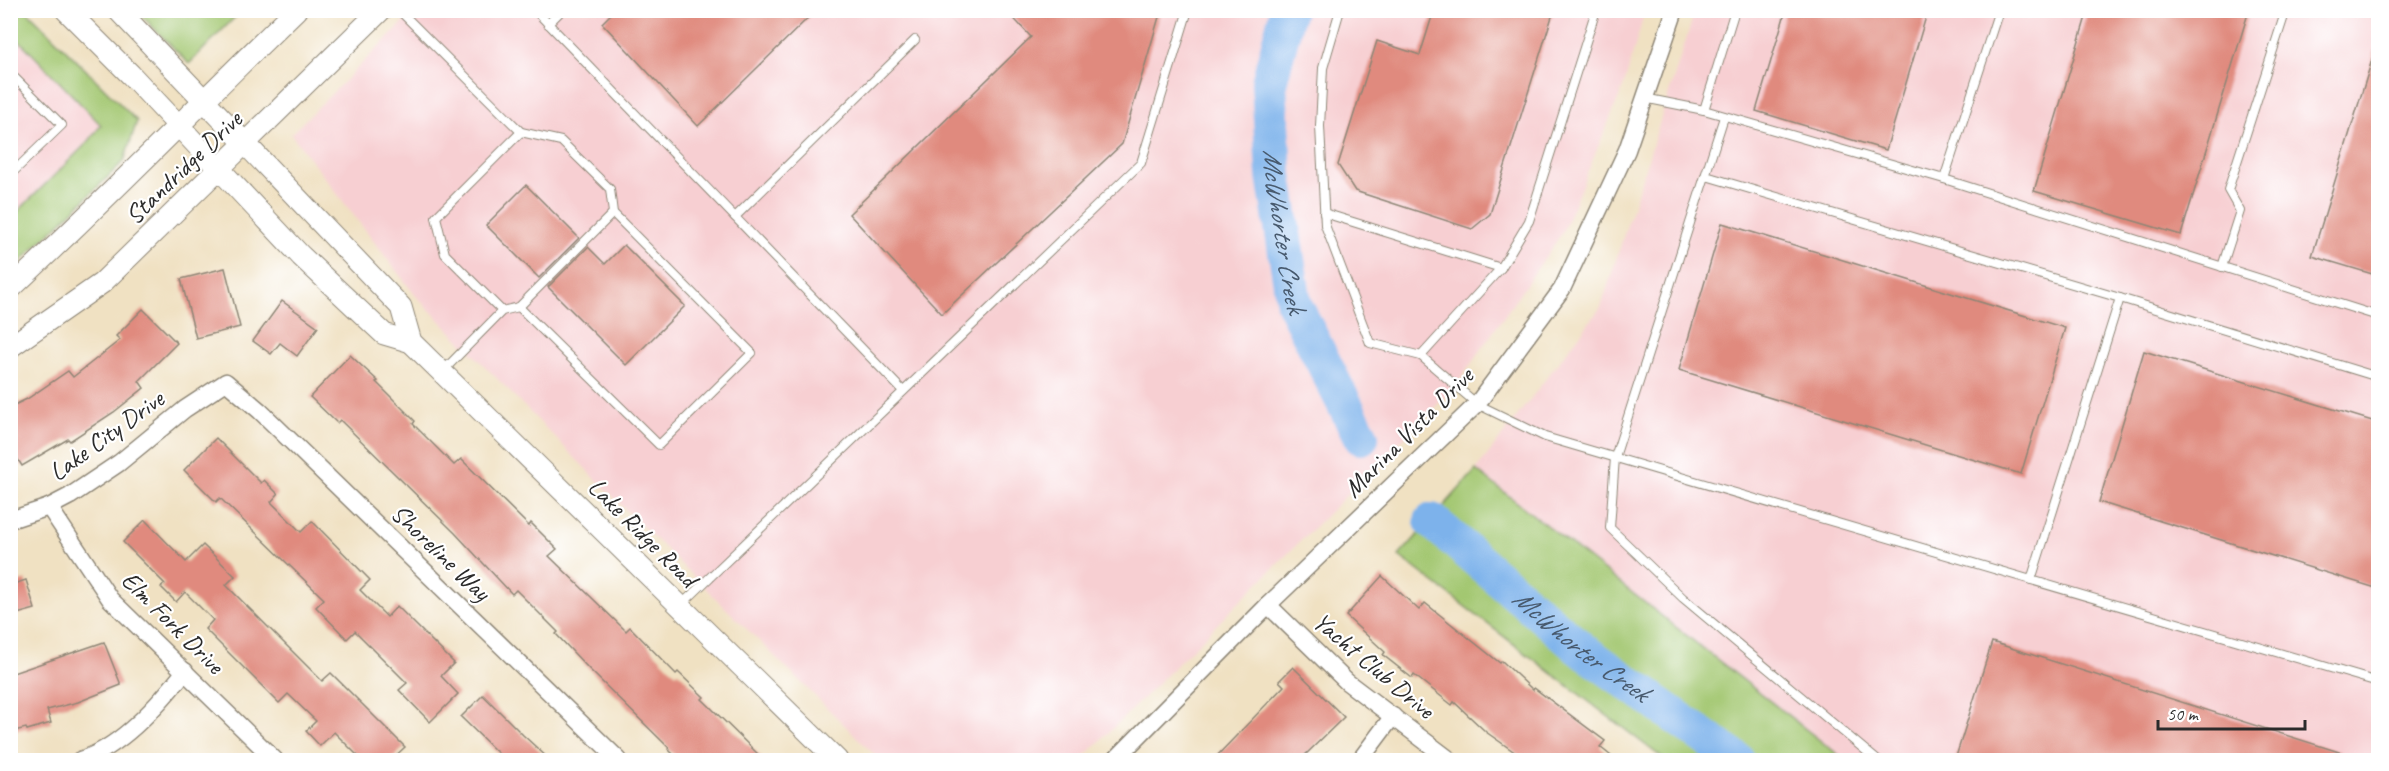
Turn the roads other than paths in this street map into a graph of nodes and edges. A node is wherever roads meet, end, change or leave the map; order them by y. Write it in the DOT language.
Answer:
graph roads {
  1 [pos="66,10"];
  2 [pos="118,10"];
  3 [pos="296,10"];
  4 [pos="381,10"];
  5 [pos="399,10"];
  6 [pos="535,10"];
  7 [pos="562,10"];
  8 [pos="1188,10"];
  9 [pos="1340,10"];
  10 [pos="1596,10"];
  11 [pos="1675,10"];
  12 [pos="1735,10"];
  13 [pos="1999,10"];
  14 [pos="2286,10"];
  15 [pos="548,24"];
  16 [pos="915,40"];
  17 [pos="10,73"];
  18 [pos="1644,98"];
  19 [pos="204,99"];
  20 [pos="1704,110"];
  21 [pos="1724,117"];
  22 [pos="179,125"];
  23 [pos="521,132"];
  24 [pos="246,144"];
  25 [pos="220,169"];
  26 [pos="10,175"];
  27 [pos="1706,176"];
  28 [pos="1944,179"];
  29 [pos="613,213"];
  30 [pos="1324,213"];
  31 [pos="735,217"];
  32 [pos="2222,267"];
  33 [pos="1501,268"];
  34 [pos="10,289"];
  35 [pos="2120,298"];
  36 [pos="519,306"];
  37 [pos="502,310"];
  38 [pos="2379,316"];
  39 [pos="411,342"];
  40 [pos="10,347"];
  41 [pos="1421,357"];
  42 [pos="442,372"];
  43 [pos="2379,377"];
  44 [pos="226,382"];
  45 [pos="903,391"];
  46 [pos="1477,404"];
  47 [pos="1615,457"];
  48 [pos="49,507"];
  49 [pos="10,520"];
  50 [pos="2031,580"];
  51 [pos="1268,605"];
  52 [pos="679,606"];
  53 [pos="185,671"];
  54 [pos="2379,682"];
  55 [pos="1393,716"];
  56 [pos="80,760"];
  57 [pos="275,760"];
  58 [pos="618,760"];
  59 [pos="837,760"];
  60 [pos="1115,760"];
  61 [pos="1360,760"];
  62 [pos="1450,760"];
  63 [pos="1877,760"];
  1 -- 22 [label="street, Lake Ridge Road"];
  2 -- 19 [label="street, Lake Ridge Road"];
  3 -- 19 [label="street, Standridge Drive"];
  4 -- 24 [label="street, Standridge Drive"];
  5 -- 23 [label="lane"];
  6 -- 15 [label="lane"];
  7 -- 15 [label="lane"];
  8 -- 45 [label="lane"];
  9 -- 30 [label="lane"];
  10 -- 33 [label="lane"];
  11 -- 18 [label="street, Marina Vista Drive"];
  12 -- 20 [label="lane"];
  13 -- 28 [label="lane"];
  14 -- 32 [label="lane"];
  15 -- 31 [label="lane"];
  16 -- 31 [label="lane"];
  17 -- 26 [label="lane"];
  18 -- 20 [label="lane"];
  18 -- 46 [label="street, Marina Vista Drive"];
  19 -- 22 [label="street, Standridge Drive"];
  19 -- 24 [label="street, Lake Ridge Road"];
  20 -- 21 [label="lane"];
  21 -- 27 [label="lane"];
  21 -- 28 [label="lane"];
  22 -- 25 [label="street, Lake Ridge Road"];
  22 -- 34 [label="street, Standridge Drive"];
  23 -- 29 [label="lane"];
  23 -- 37 [label="lane"];
  24 -- 25 [label="street, Standridge Drive"];
  24 -- 39 [label="street, Lake Ridge Road"];
  25 -- 39 [label="street, Lake Ridge Road"];
  25 -- 40 [label="street, Standridge Drive"];
  27 -- 35 [label="lane"];
  27 -- 47 [label="lane"];
  28 -- 32 [label="lane"];
  29 -- 36 [label="lane"];
  29 -- 36 [label="lane"];
  30 -- 33 [label="lane"];
  30 -- 41 [label="lane"];
  31 -- 45 [label="lane"];
  32 -- 38 [label="lane"];
  33 -- 41 [label="lane"];
  35 -- 43 [label="lane"];
  35 -- 50 [label="lane"];
  36 -- 37 [label="lane"];
  37 -- 42 [label="lane"];
  39 -- 42 [label="street, Lake Ridge Road"];
  41 -- 46 [label="lane"];
  42 -- 52 [label="street, Lake Ridge Road"];
  44 -- 48 [label="street, Lake City Drive"];
  44 -- 58 [label="street, Shoreline Way"];
  45 -- 52 [label="lane"];
  46 -- 47 [label="lane"];
  46 -- 51 [label="street, Marina Vista Drive"];
  47 -- 50 [label="lane"];
  47 -- 63 [label="lane"];
  48 -- 49 [label="street, Lake City Drive"];
  48 -- 53 [label="street, Elm Fork Drive"];
  50 -- 54 [label="lane"];
  51 -- 55 [label="street, Yacht Club Drive"];
  51 -- 60 [label="street, Marina Vista Drive"];
  52 -- 59 [label="street, Lake Ridge Road"];
  53 -- 56 [label="street"];
  53 -- 57 [label="street, Elm Fork Drive"];
  55 -- 61 [label="street"];
  55 -- 62 [label="street, Yacht Club Drive"];
}
